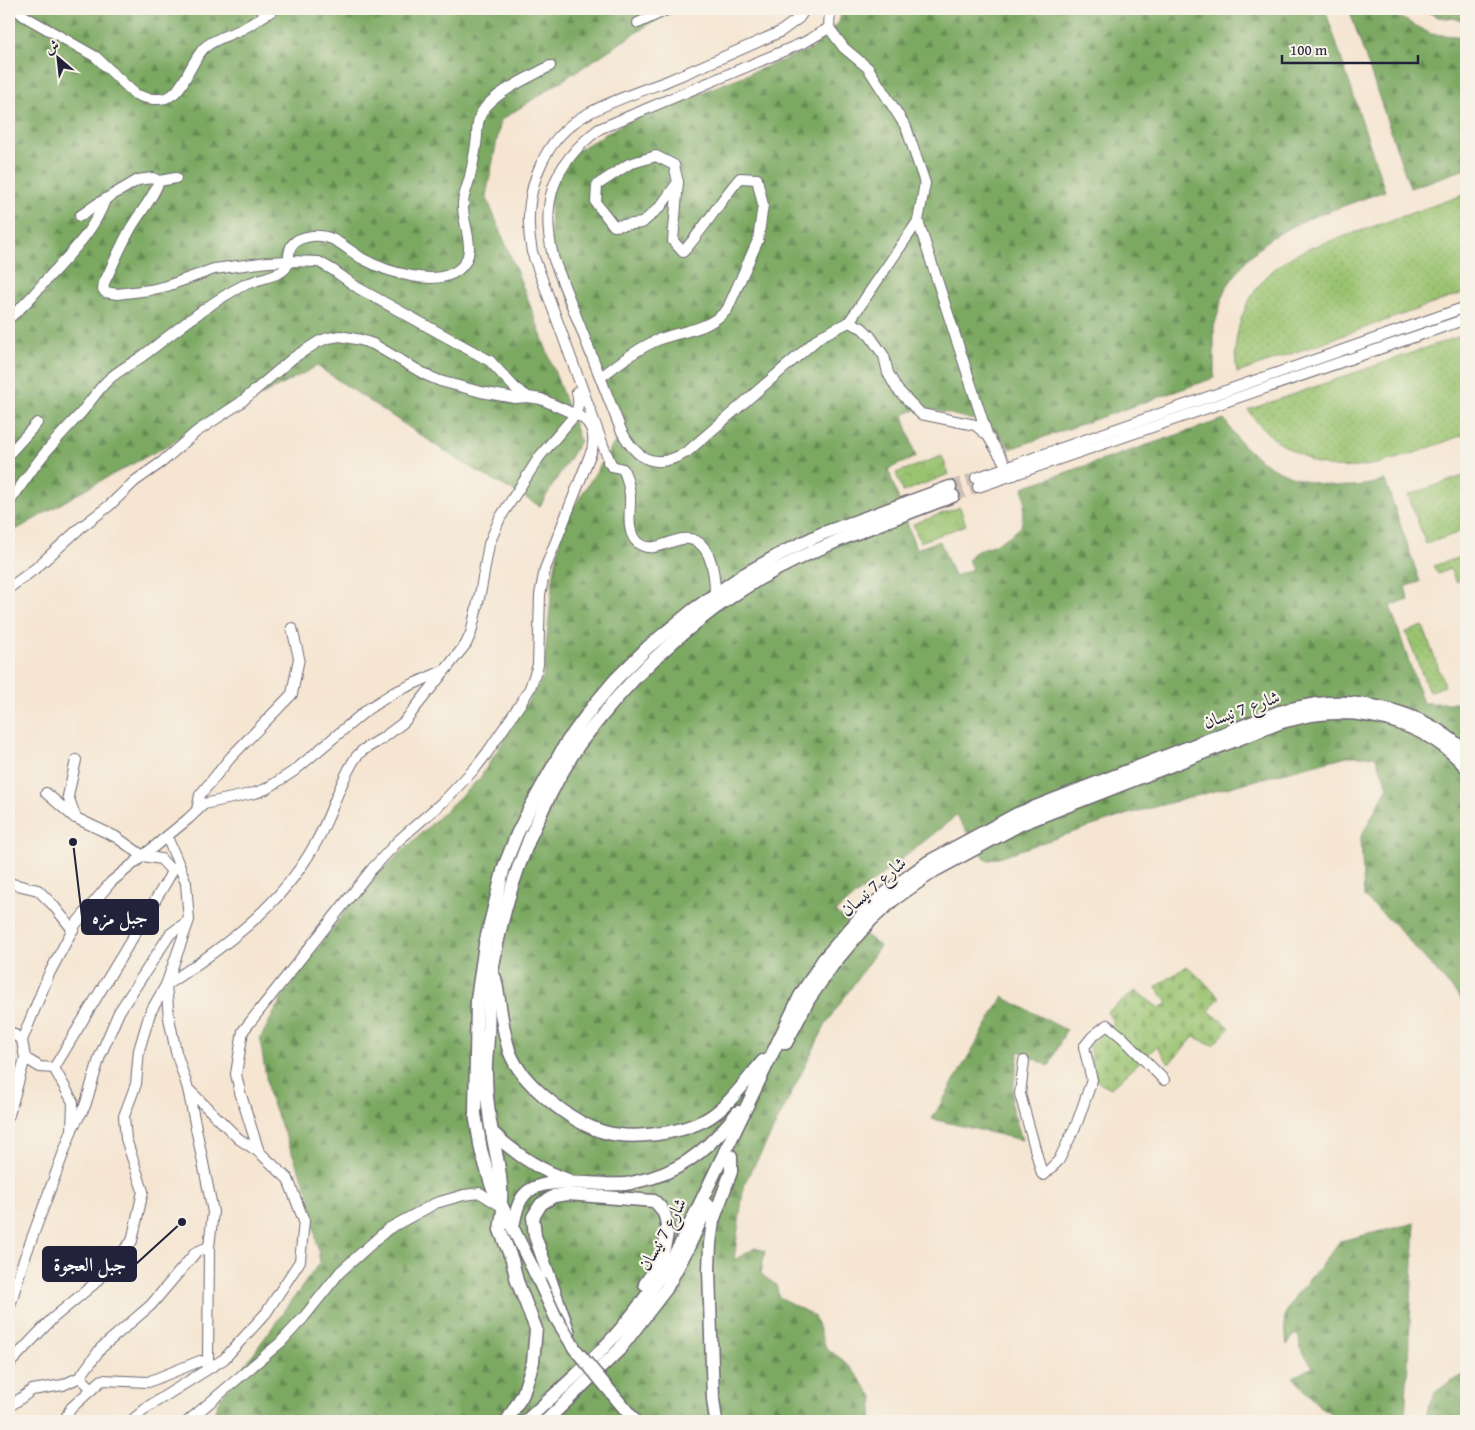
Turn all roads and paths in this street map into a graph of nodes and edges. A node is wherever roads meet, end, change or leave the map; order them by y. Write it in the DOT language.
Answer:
graph roads {
  1 [pos="16,9"];
  2 [pos="275,9"];
  3 [pos="669,9"];
  4 [pos="805,9"];
  5 [pos="830,9"];
  6 [pos="638,23"];
  7 [pos="828,28"];
  8 [pos="550,66"];
  9 [pos="176,178"];
  10 [pos="159,181"];
  11 [pos="678,182"];
  12 [pos="105,200"];
  13 [pos="80,216"];
  14 [pos="918,221"];
  15 [pos="289,261"];
  16 [pos="1466,307"];
  17 [pos="9,318"];
  18 [pos="1466,319"];
  19 [pos="849,322"];
  20 [pos="601,377"];
  21 [pos="577,392"];
  22 [pos="528,397"];
  23 [pos="575,415"];
  24 [pos="37,423"];
  25 [pos="988,436"];
  26 [pos="592,450"];
  27 [pos="9,454"];
  28 [pos="612,466"];
  29 [pos="1010,471"];
  30 [pos="977,482"];
  31 [pos="9,503"];
  32 [pos="9,588"];
  33 [pos="715,594"];
  34 [pos="292,628"];
  35 [pos="446,670"];
  36 [pos="1466,752"];
  37 [pos="76,760"];
  38 [pos="1466,767"];
  39 [pos="46,793"];
  40 [pos="197,811"];
  41 [pos="76,818"];
  42 [pos="167,837"];
  43 [pos="143,856"];
  44 [pos="176,868"];
  45 [pos="13,884"];
  46 [pos="189,920"];
  47 [pos="73,930"];
  48 [pos="493,965"];
  49 [pos="166,985"];
  50 [pos="9,1031"];
  51 [pos="22,1040"];
  52 [pos="775,1048"];
  53 [pos="25,1058"];
  54 [pos="1024,1062"];
  55 [pos="54,1068"];
  56 [pos="1164,1080"];
  57 [pos="188,1090"];
  58 [pos="752,1094"];
  59 [pos="9,1115"];
  60 [pos="72,1130"];
  61 [pos="492,1132"];
  62 [pos="259,1152"];
  63 [pos="731,1156"];
  64 [pos="575,1183"];
  65 [pos="502,1208"];
  66 [pos="513,1227"];
  67 [pos="210,1247"];
  68 [pos="544,1281"];
  69 [pos="9,1309"];
  70 [pos="625,1324"];
  71 [pos="9,1364"];
  72 [pos="211,1364"];
  73 [pos="80,1377"];
  74 [pos="92,1389"];
  75 [pos="9,1407"];
  76 [pos="64,1421"];
  77 [pos="131,1421"];
  78 [pos="188,1421"];
  79 [pos="507,1421"];
  80 [pos="526,1421"];
  81 [pos="546,1421"];
  82 [pos="635,1421"];
  83 [pos="716,1421"];
  1 -- 2 [label="street"];
  3 -- 6 [label="street"];
  4 -- 28 [label="street"];
  5 -- 7 [label="street"];
  7 -- 14 [label="street"];
  7 -- 20 [label="street"];
  8 -- 15 [label="street"];
  9 -- 10 [label="street"];
  10 -- 12 [label="street"];
  10 -- 15 [label="street"];
  11 -- 11 [label="street"];
  11 -- 20 [label="street"];
  12 -- 13 [label="street"];
  12 -- 17 [label="street"];
  14 -- 19 [label="street"];
  14 -- 25 [label="street"];
  15 -- 22 [label="street"];
  15 -- 31 [label="street"];
  16 -- 29 [label="street"];
  18 -- 29 [label="street"];
  19 -- 20 [label="street"];
  19 -- 25 [label="street"];
  21 -- 23 [label="street"];
  22 -- 23 [label="street"];
  22 -- 32 [label="street"];
  23 -- 26 [label="street"];
  23 -- 35 [label="street"];
  24 -- 27 [label="street"];
  25 -- 29 [label="street"];
  26 -- 28 [label="street"];
  26 -- 62 [label="street"];
  28 -- 33 [label="street"];
  29 -- 30 [label="street"];
  33 -- 48 [label="main road"];
  33 -- 65 [label="main road"];
  34 -- 40 [label="street"];
  35 -- 40 [label="street"];
  35 -- 49 [label="street"];
  36 -- 52 [label="main road, شارع 7 نيسان"];
  37 -- 41 [label="street"];
  38 -- 63 [label="main road, شارع 7 نيسان"];
  39 -- 41 [label="street"];
  40 -- 42 [label="street"];
  41 -- 43 [label="street"];
  42 -- 43 [label="street"];
  42 -- 44 [label="street"];
  43 -- 44 [label="street"];
  43 -- 47 [label="street"];
  44 -- 46 [label="street"];
  44 -- 55 [label="street"];
  45 -- 47 [label="street"];
  46 -- 49 [label="street"];
  46 -- 60 [label="street"];
  47 -- 51 [label="street"];
  48 -- 52 [label="main road"];
  48 -- 61 [label="main road"];
  49 -- 57 [label="street"];
  49 -- 71 [label="street"];
  50 -- 51 [label="street"];
  51 -- 53 [label="street"];
  52 -- 58 [label="main road, شارع 7 نيسان"];
  53 -- 55 [label="street"];
  53 -- 59 [label="street"];
  54 -- 56 [label="street"];
  55 -- 60 [label="street"];
  57 -- 62 [label="street"];
  57 -- 67 [label="street"];
  58 -- 64 [label="main road"];
  58 -- 70 [label="main road, شارع 7 نيسان"];
  60 -- 69 [label="street"];
  61 -- 64 [label="main road"];
  61 -- 65 [label="main road"];
  62 -- 72 [label="street"];
  63 -- 81 [label="main road, شارع 7 نيسان"];
  63 -- 83 [label="main road"];
  64 -- 66 [label="main road"];
  65 -- 66 [label="main road"];
  65 -- 78 [label="street"];
  65 -- 79 [label="main road"];
  66 -- 68 [label="main road"];
  67 -- 72 [label="street"];
  67 -- 73 [label="street"];
  68 -- 70 [label="main road"];
  68 -- 82 [label="main road, bridge"];
  70 -- 80 [label="main road, شارع 7 نيسان"];
  72 -- 74 [label="street"];
  72 -- 77 [label="street"];
  73 -- 74 [label="street"];
  73 -- 75 [label="street"];
  74 -- 76 [label="street"];
}
